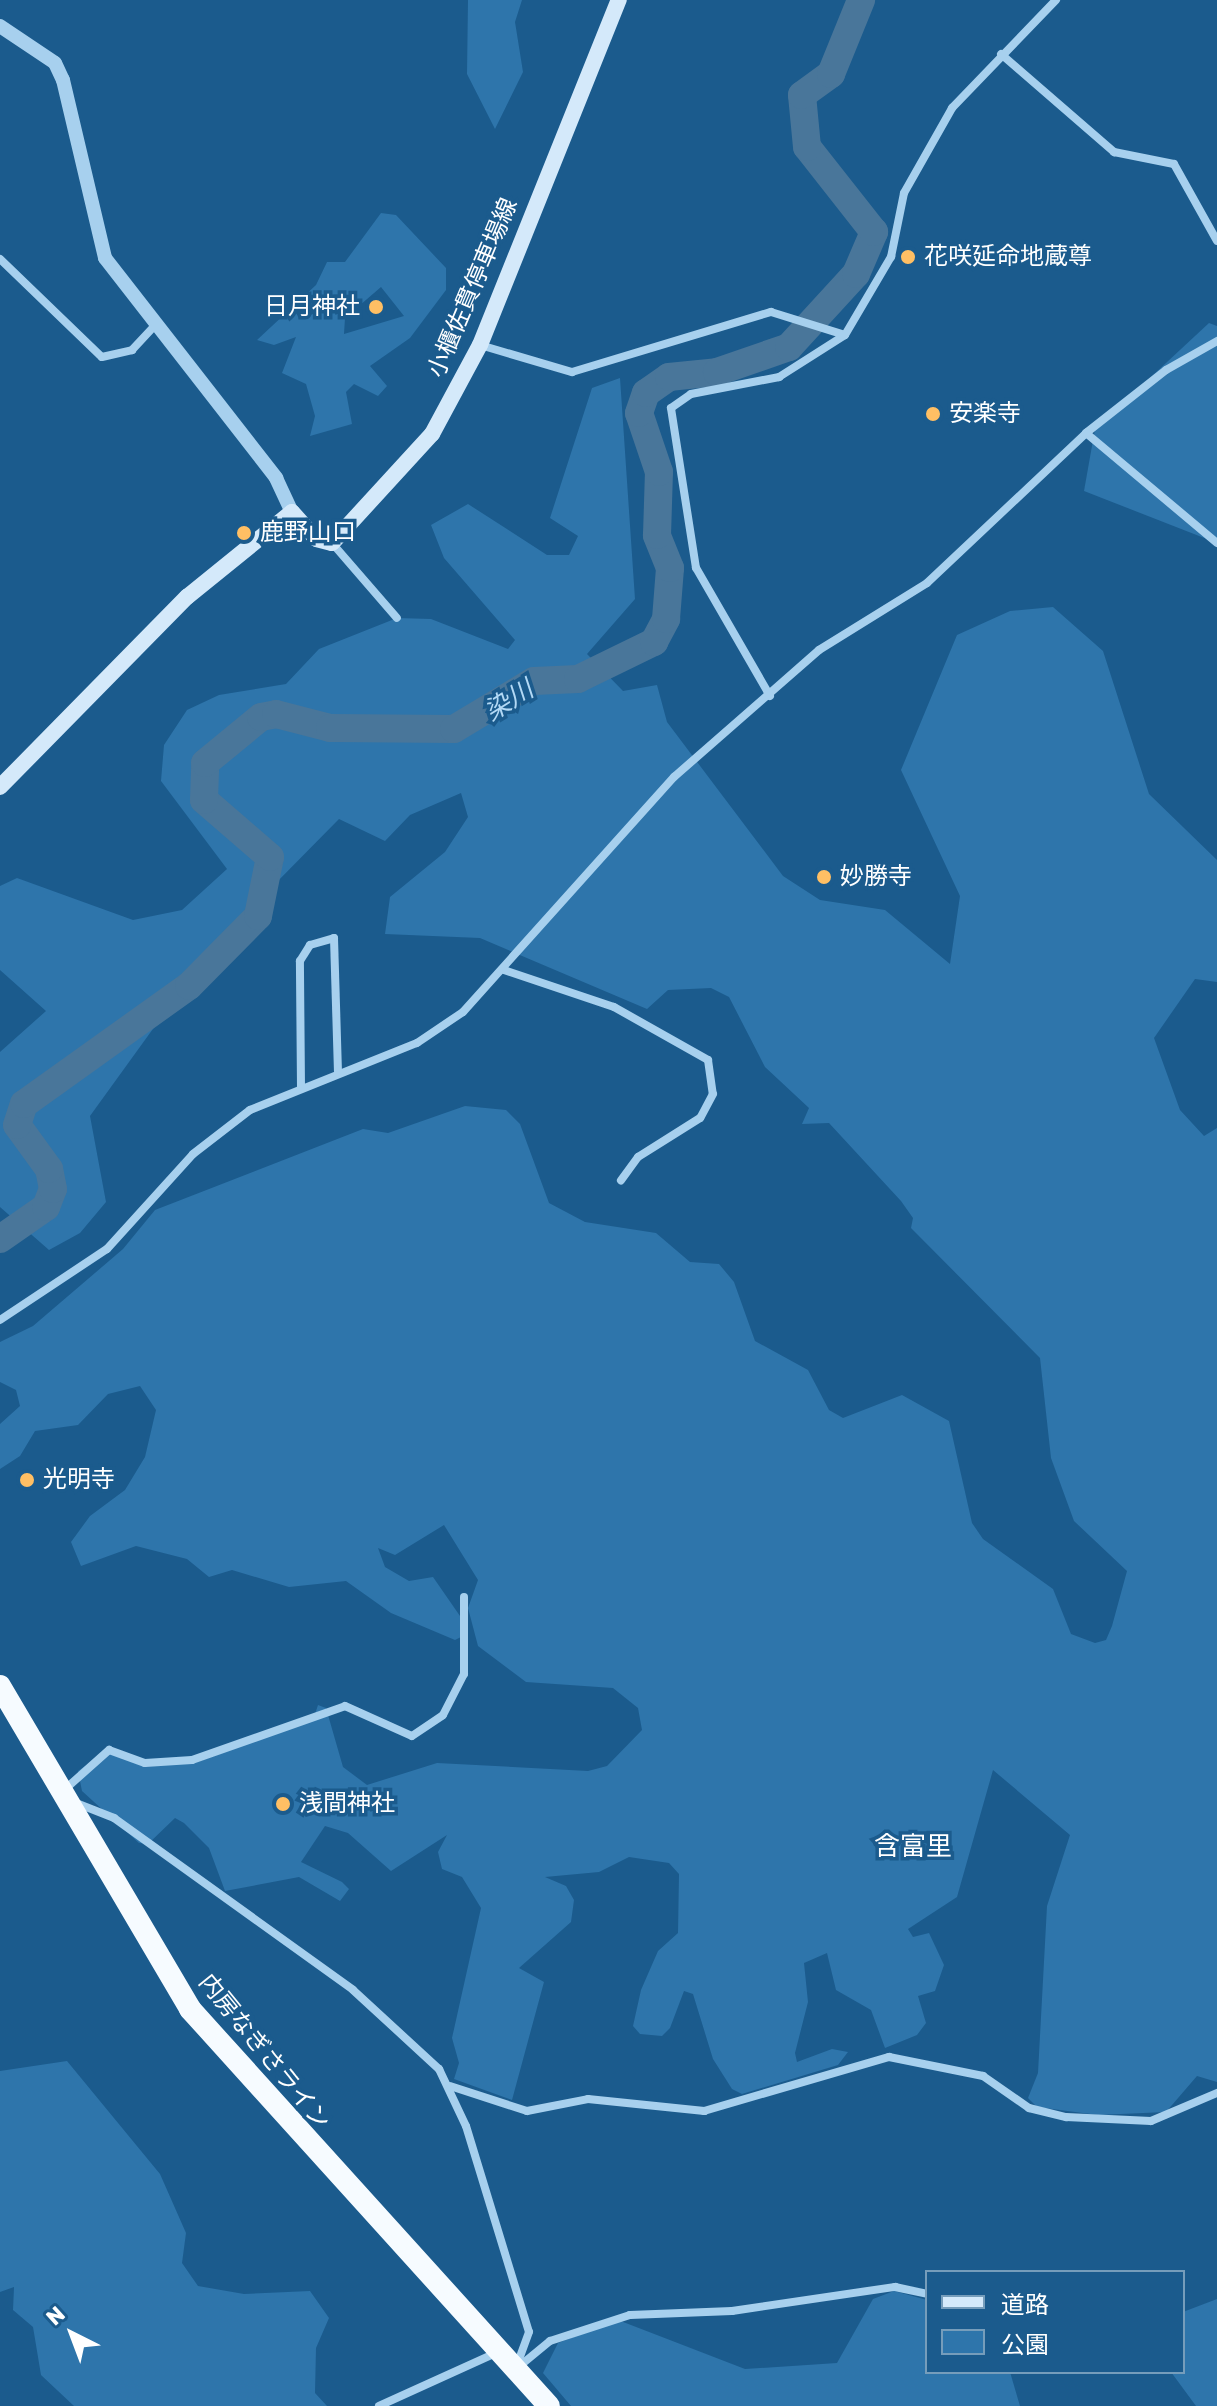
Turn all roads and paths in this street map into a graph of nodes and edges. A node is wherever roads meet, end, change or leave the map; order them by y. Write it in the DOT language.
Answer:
graph roads {
  1 [pos="619,0"];
  2 [pos="1056,0"];
  3 [pos="0,26"];
  4 [pos="1001,54"];
  5 [pos="1217,241"];
  6 [pos="0,259"];
  7 [pos="155,325"];
  8 [pos="841,334"];
  9 [pos="1217,341"];
  10 [pos="480,345"];
  11 [pos="1086,433"];
  12 [pos="292,512"];
  13 [pos="332,543"];
  14 [pos="1217,543"];
  15 [pos="397,618"];
  16 [pos="770,696"];
  17 [pos="0,787"];
  18 [pos="504,970"];
  19 [pos="338,1071"];
  20 [pos="301,1087"];
  21 [pos="621,1180"];
  22 [pos="0,1320"];
  23 [pos="464,1597"];
  24 [pos="0,1686"];
  25 [pos="58,1796"];
  26 [pos="450,2086"];
  27 [pos="1217,2093"];
  28 [pos="925,2294"];
  29 [pos="499,2352"];
  30 [pos="515,2369"];
  31 [pos="379,2406"];
  32 [pos="549,2406"];
  1 -- 10 [label="main road, 小櫃佐貫停車場線"];
  2 -- 4 [label="street"];
  3 -- 7 [label="street"];
  4 -- 5 [label="street"];
  4 -- 8 [label="street"];
  6 -- 7 [label="street"];
  7 -- 12 [label="street"];
  8 -- 10 [label="street"];
  8 -- 16 [label="street"];
  9 -- 11 [label="street"];
  10 -- 13 [label="main road, 小櫃佐貫停車場線"];
  11 -- 14 [label="street"];
  11 -- 16 [label="street"];
  12 -- 13 [label="main road"];
  12 -- 17 [label="main road"];
  13 -- 15 [label="street"];
  16 -- 18 [label="street"];
  18 -- 19 [label="street"];
  18 -- 21 [label="street"];
  19 -- 20 [label="street"];
  19 -- 20 [label="street"];
  20 -- 22 [label="street"];
  23 -- 25 [label="street"];
  24 -- 25 [label="highway, 内房なぎさライン"];
  25 -- 26 [label="street"];
  25 -- 29 [label="highway, 内房なぎさライン"];
  26 -- 27 [label="street"];
  26 -- 30 [label="street"];
  28 -- 30 [label="street"];
  29 -- 30 [label="highway, 内房なぎさライン"];
  29 -- 31 [label="street"];
  30 -- 32 [label="highway, 内房なぎさライン"];
}
